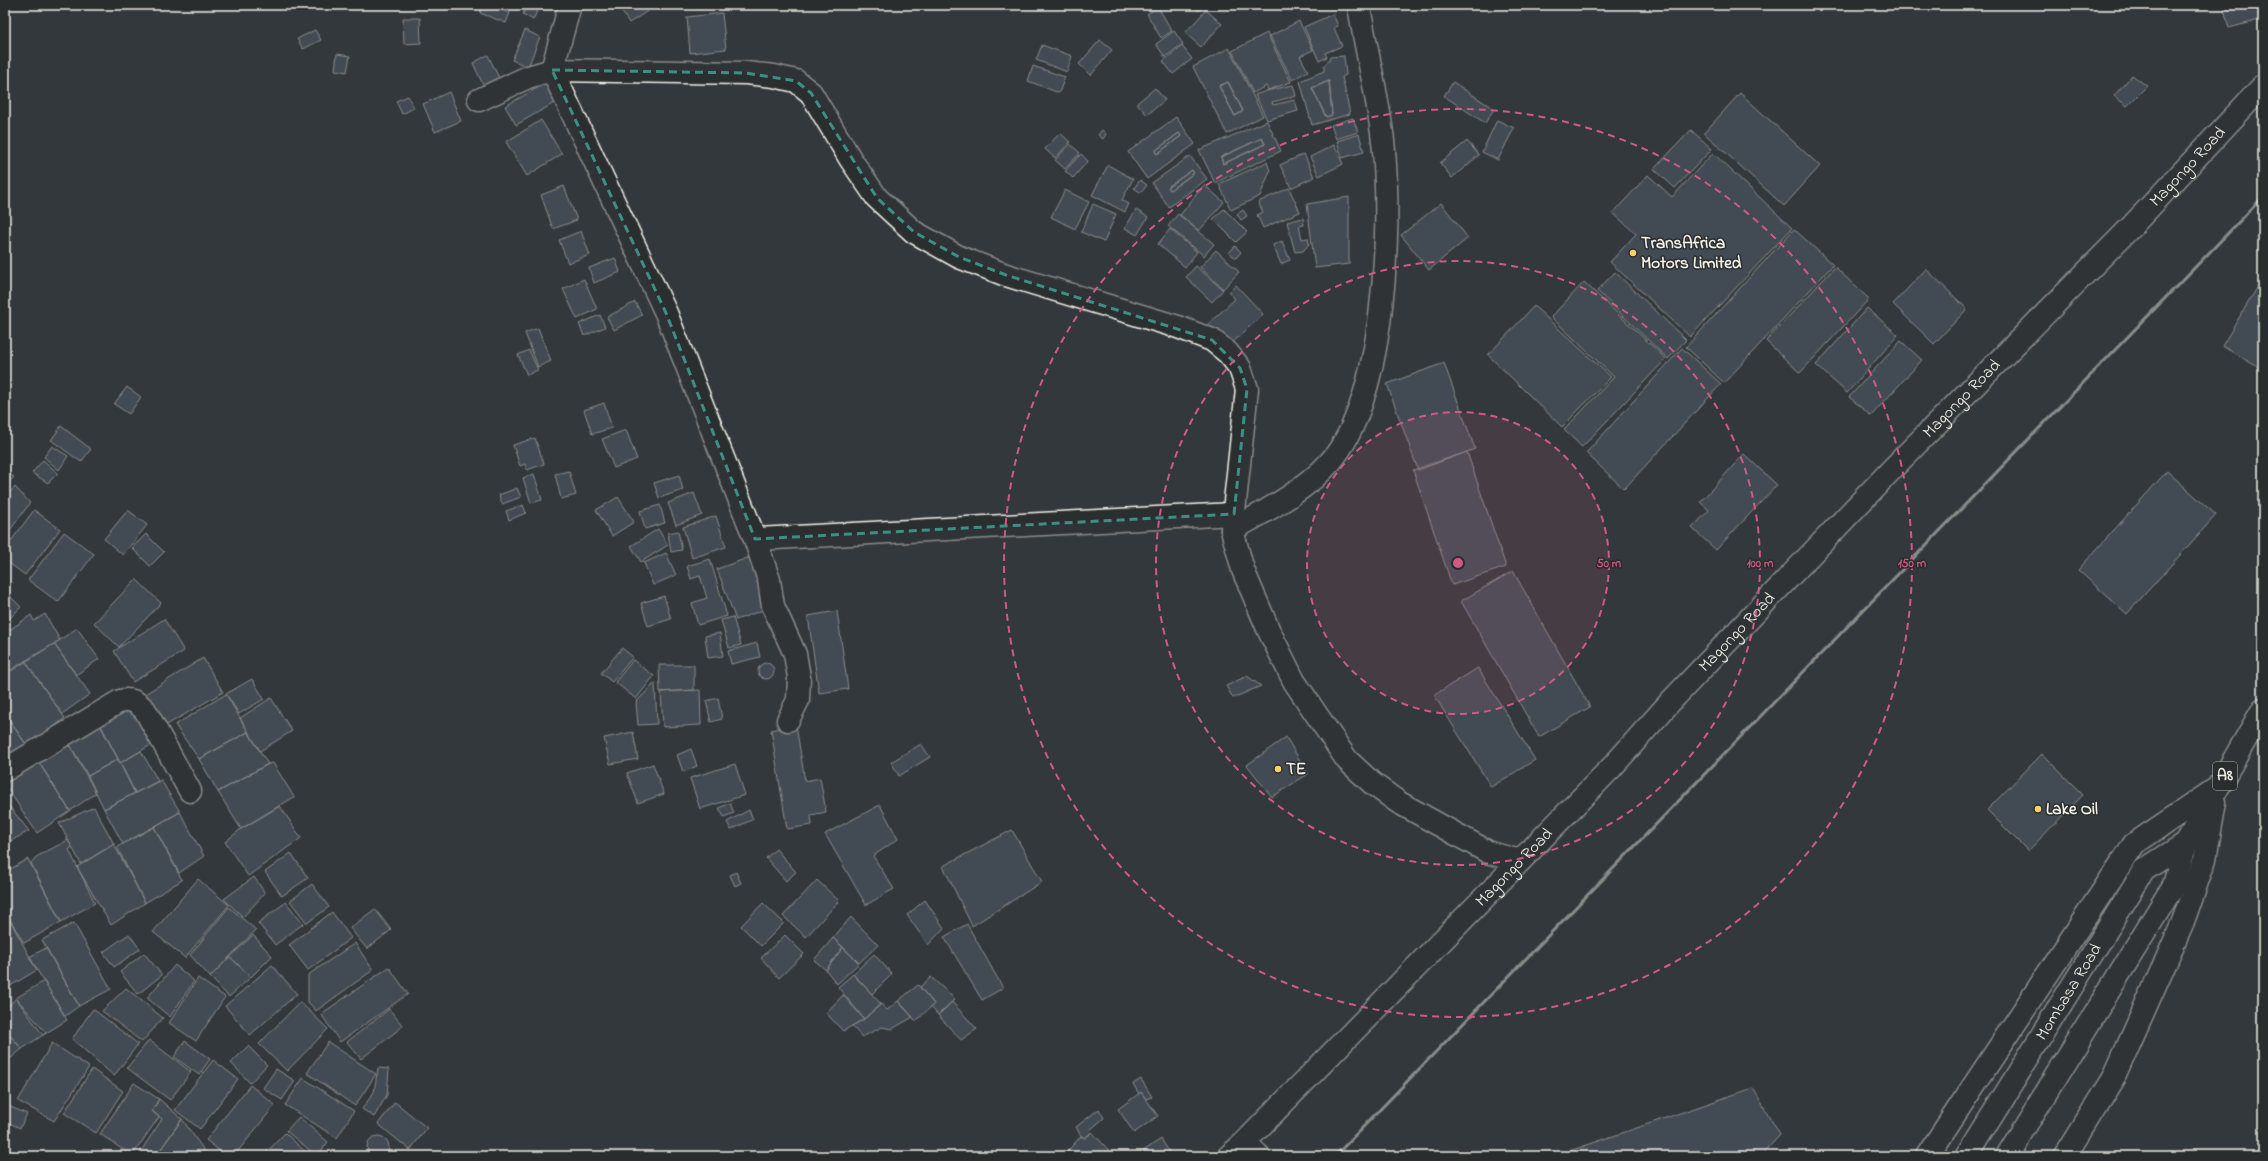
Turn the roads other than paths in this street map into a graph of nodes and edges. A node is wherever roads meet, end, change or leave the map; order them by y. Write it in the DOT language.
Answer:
graph roads {
  1 [pos="570,5"];
  2 [pos="1359,5"];
  3 [pos="552,70"];
  4 [pos="2263,86"];
  5 [pos="479,100"];
  6 [pos="1233,522"];
  7 [pos="755,540"];
  8 [pos="2263,709"];
  9 [pos="788,720"];
  10 [pos="5,770"];
  11 [pos="2218,787"];
  12 [pos="190,791"];
  13 [pos="2186,843"];
  14 [pos="1520,861"];
  15 [pos="1244,1152"];
  16 [pos="1927,1156"];
  17 [pos="1967,1156"];
  18 [pos="2006,1156"];
  19 [pos="2065,1156"];
  1 -- 3 [label="main road"];
  2 -- 6 [label="main road"];
  3 -- 5 [label="main road"];
  3 -- 6 [label="main road"];
  3 -- 7 [label="main road"];
  4 -- 14 [label="main road, Magongo Road"];
  6 -- 7 [label="main road"];
  6 -- 14 [label="main road"];
  7 -- 9 [label="main road"];
  8 -- 11 [label="main road, Mombasa Road / A8"];
  10 -- 12 [label="main road"];
  11 -- 13 [label="main road, Mombasa Road / A8"];
  11 -- 16 [label="main road"];
  11 -- 19 [label="main road"];
  13 -- 17 [label="main road, Mombasa Road"];
  13 -- 18 [label="main road, Mombasa Road"];
  14 -- 15 [label="main road, Magongo Road"];
}
